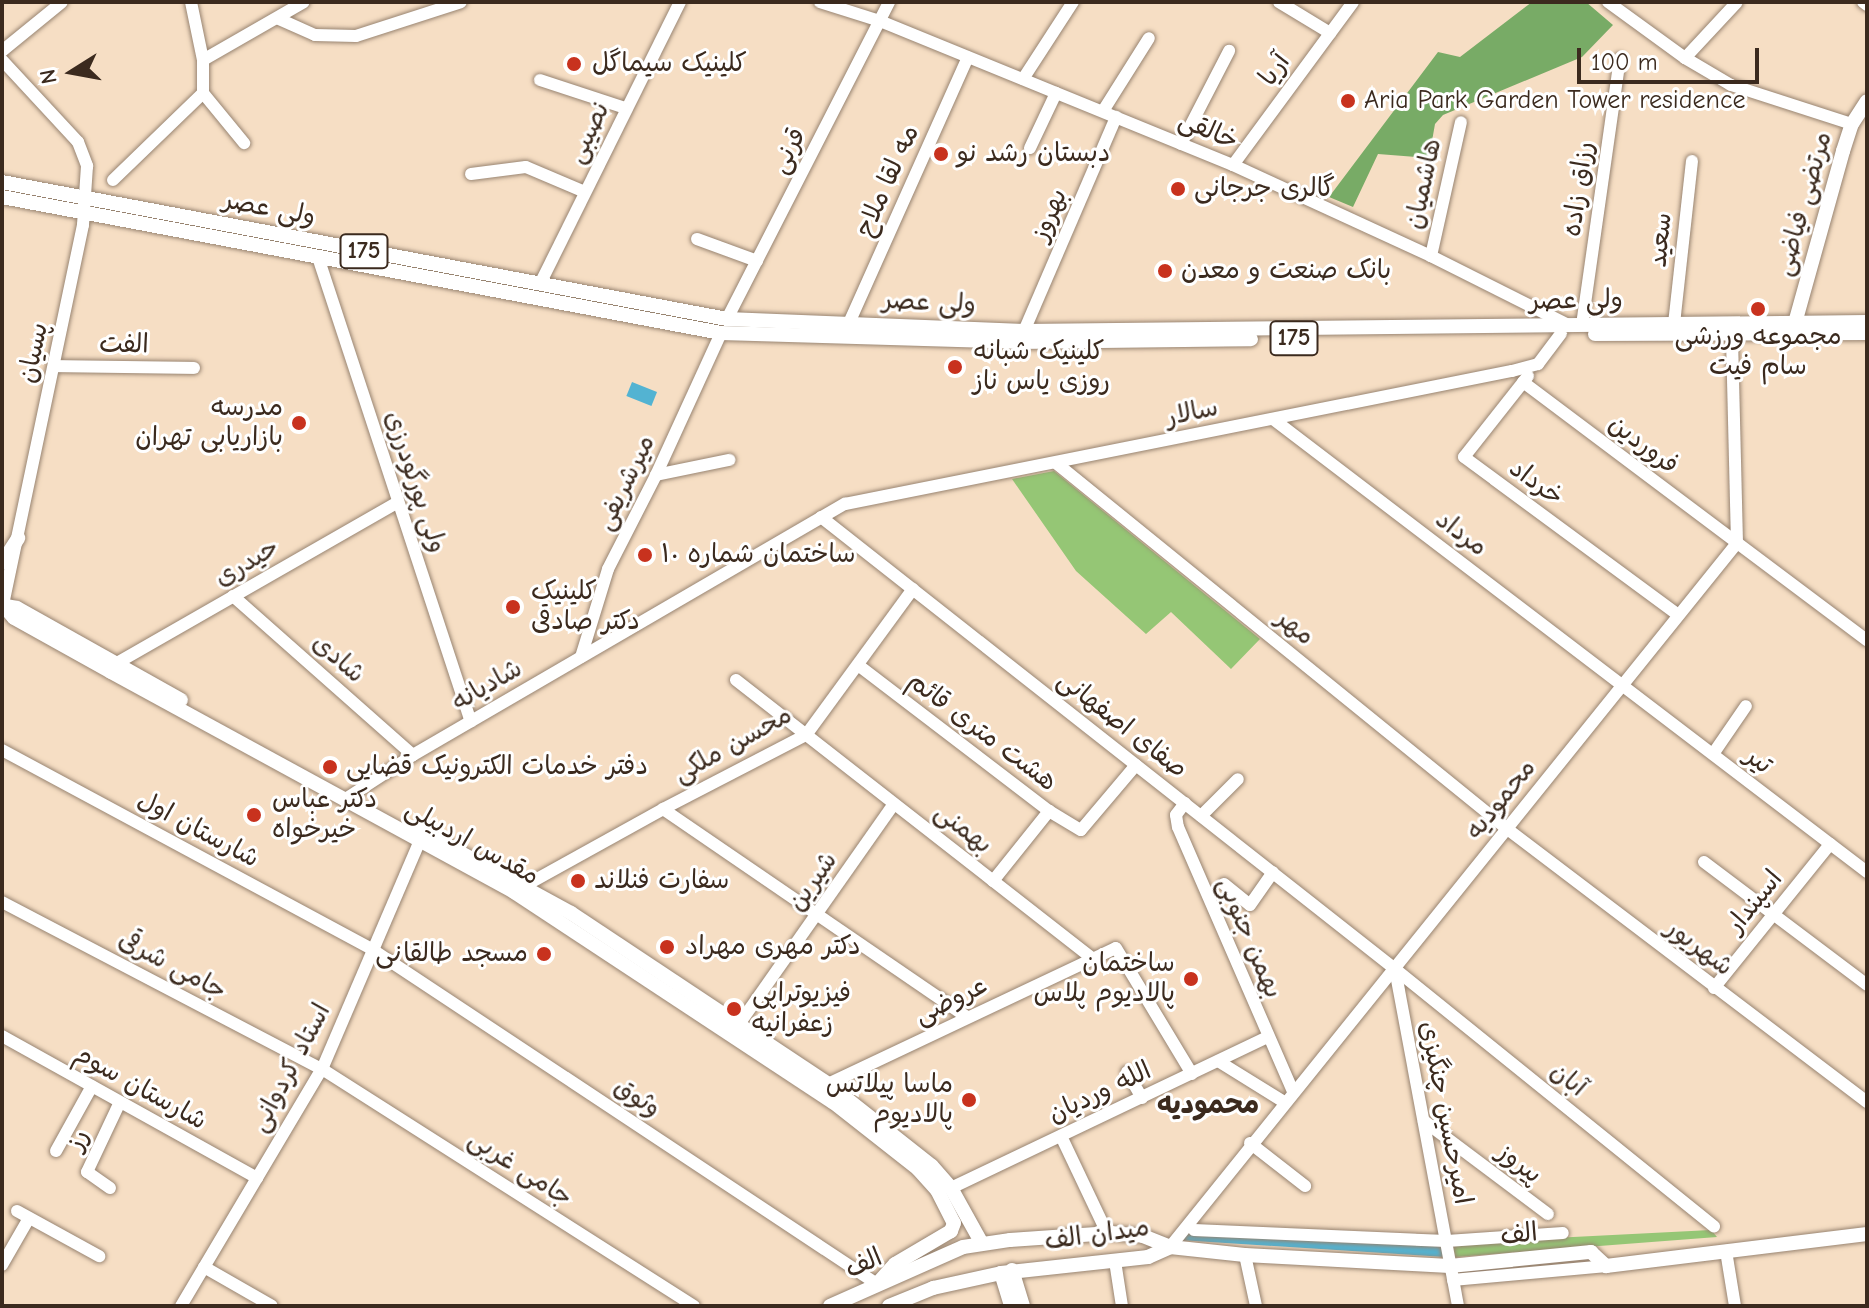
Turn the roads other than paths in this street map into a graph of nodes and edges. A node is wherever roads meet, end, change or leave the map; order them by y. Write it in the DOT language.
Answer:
graph roads {
  1 [pos="62,2"];
  2 [pos="191,2"];
  3 [pos="304,2"];
  4 [pos="461,2"];
  5 [pos="680,2"];
  6 [pos="820,2"];
  7 [pos="889,2"];
  8 [pos="1073,2"];
  9 [pos="1279,2"];
  10 [pos="1353,2"];
  11 [pos="1608,2"];
  12 [pos="1737,2"];
  13 [pos="446,4"];
  14 [pos="279,19"];
  15 [pos="880,21"];
  16 [pos="1330,33"];
  17 [pos="1149,38"];
  18 [pos="2,51"];
  19 [pos="1229,51"];
  20 [pos="968,57"];
  21 [pos="1685,58"];
  22 [pos="1620,59"];
  23 [pos="2,60"];
  24 [pos="203,60"];
  25 [pos="1023,79"];
  26 [pos="540,80"];
  27 [pos="203,93"];
  28 [pos="1056,93"];
  29 [pos="1867,101"];
  30 [pos="625,108"];
  31 [pos="1103,111"];
  32 [pos="1116,117"];
  33 [pos="1461,122"];
  34 [pos="1852,124"];
  35 [pos="244,143"];
  36 [pos="1181,144"];
  37 [pos="1030,148"];
  38 [pos="1692,161"];
  39 [pos="1233,165"];
  40 [pos="471,174"];
  41 [pos="113,180"];
  42 [pos="2,182"];
  43 [pos="585,192"];
  44 [pos="2,197"];
  45 [pos="87,198"];
  46 [pos="697,239"];
  47 [pos="1431,256"];
  48 [pos="318,257"];
  49 [pos="757,261"];
  50 [pos="540,284"];
  51 [pos="1867,322"];
  52 [pos="849,323"];
  53 [pos="1795,323"];
  54 [pos="1674,324"];
  55 [pos="724,326"];
  56 [pos="1570,328"];
  57 [pos="1024,331"];
  58 [pos="1867,333"];
  59 [pos="1732,335"];
  60 [pos="1538,364"];
  61 [pos="54,366"];
  62 [pos="194,368"];
  63 [pos="1523,382"];
  64 [pos="1273,419"];
  65 [pos="729,460"];
  66 [pos="1056,463"];
  67 [pos="656,475"];
  68 [pos="398,502"];
  69 [pos="821,517"];
  70 [pos="18,538"];
  71 [pos="1737,543"];
  72 [pos="2,563"];
  73 [pos="913,589"];
  74 [pos="233,596"];
  75 [pos="3,607"];
  76 [pos="1678,615"];
  77 [pos="1867,640"];
  78 [pos="581,657"];
  79 [pos="858,665"];
  80 [pos="114,668"];
  81 [pos="736,680"];
  82 [pos="1622,685"];
  83 [pos="1746,706"];
  84 [pos="471,721"];
  85 [pos="806,735"];
  86 [pos="2,750"];
  87 [pos="1713,754"];
  88 [pos="413,755"];
  89 [pos="1136,765"];
  90 [pos="1238,779"];
  91 [pos="347,796"];
  92 [pos="1185,803"];
  93 [pos="894,804"];
  94 [pos="663,809"];
  95 [pos="1049,811"];
  96 [pos="1201,816"];
  97 [pos="1506,828"];
  98 [pos="421,836"];
  99 [pos="1830,844"];
  100 [pos="1704,862"];
  101 [pos="1273,872"];
  102 [pos="1867,872"];
  103 [pos="993,881"];
  104 [pos="1224,884"];
  105 [pos="520,889"];
  106 [pos="2,902"];
  107 [pos="1774,913"];
  108 [pos="817,914"];
  109 [pos="373,950"];
  110 [pos="1092,958"];
  111 [pos="1395,969"];
  112 [pos="1867,985"];
  113 [pos="1714,988"];
  114 [pos="967,1017"];
  115 [pos="736,1028"];
  116 [pos="2,1036"];
  117 [pos="1268,1037"];
  118 [pos="1218,1061"];
  119 [pos="322,1069"];
  120 [pos="1127,1072"];
  121 [pos="1192,1074"];
  122 [pos="828,1084"];
  123 [pos="92,1086"];
  124 [pos="1293,1091"];
  125 [pos="1142,1098"];
  126 [pos="120,1102"];
  127 [pos="1284,1102"];
  128 [pos="1867,1102"];
  129 [pos="1424,1121"];
  130 [pos="1061,1136"];
  131 [pos="1250,1143"];
  132 [pos="56,1151"];
  133 [pos="257,1178"];
  134 [pos="1305,1186"];
  135 [pos="110,1188"];
  136 [pos="951,1188"];
  137 [pos="17,1211"];
  138 [pos="1548,1214"];
  139 [pos="29,1218"];
  140 [pos="1714,1226"];
  141 [pos="1194,1230"];
  142 [pos="1109,1233"];
  143 [pos="1563,1233"];
  144 [pos="1867,1234"];
  145 [pos="1010,1240"];
  146 [pos="1447,1241"];
  147 [pos="981,1242"];
  148 [pos="1170,1247"];
  149 [pos="1726,1251"];
  150 [pos="1245,1255"];
  151 [pos="99,1256"];
  152 [pos="1115,1261"];
  153 [pos="2,1265"];
  154 [pos="204,1267"];
  155 [pos="1006,1272"];
  156 [pos="1452,1273"];
  157 [pos="877,1284"];
  158 [pos="181,1306"];
  159 [pos="272,1306"];
  160 [pos="694,1306"];
  161 [pos="830,1306"];
  162 [pos="889,1306"];
  163 [pos="1011,1306"];
  164 [pos="1023,1306"];
  165 [pos="1122,1306"];
  166 [pos="1256,1306"];
  167 [pos="1458,1306"];
  168 [pos="1735,1306"];
  1 -- 18 [label="street"];
  2 -- 24 [label="street"];
  3 -- 14 [label="street"];
  4 -- 13 [label="street"];
  5 -- 30 [label="street, نصیبی"];
  6 -- 15 [label="street, خالقی"];
  7 -- 15 [label="street, قرنی"];
  8 -- 25 [label="street"];
  9 -- 16 [label="street"];
  10 -- 16 [label="street, آریا"];
  11 -- 21 [label="street"];
  12 -- 21 [label="street"];
  13 -- 14 [label="street"];
  14 -- 24 [label="street"];
  15 -- 20 [label="street, خالقی"];
  15 -- 49 [label="street, قرنی"];
  16 -- 39 [label="street, آریا"];
  17 -- 31 [label="street"];
  19 -- 36 [label="street"];
  20 -- 25 [label="street, خالقی"];
  20 -- 52 [label="street, مه لقا ملاح"];
  21 -- 34 [label="street"];
  22 -- 56 [label="street, رزاق زاده"];
  23 -- 45 [label="street, پسیان"];
  24 -- 27 [label="street"];
  25 -- 28 [label="street, خالقی"];
  26 -- 30 [label="street"];
  27 -- 35 [label="street"];
  27 -- 41 [label="street"];
  28 -- 31 [label="street, خالقی"];
  28 -- 37 [label="street"];
  29 -- 34 [label="main road, مرتضی فیاضی"];
  30 -- 43 [label="street, نصیبی"];
  31 -- 32 [label="street, خالقی"];
  32 -- 36 [label="street, خالقی"];
  32 -- 57 [label="street, بهروز"];
  33 -- 47 [label="street, هاشمیان"];
  34 -- 53 [label="main road, مرتضی فیاضی"];
  36 -- 39 [label="street, خالقی"];
  38 -- 54 [label="street, سعید"];
  39 -- 47 [label="street, خالقی"];
  40 -- 43 [label="street"];
  42 -- 45 [label="main road, ولی عصر / 175"];
  43 -- 50 [label="street, نصیبی"];
  44 -- 48 [label="main road, ولی عصر / 175"];
  45 -- 50 [label="main road, ولی عصر / 175"];
  45 -- 61 [label="street, پسیان"];
  46 -- 49 [label="street"];
  47 -- 56 [label="street, خالقی"];
  48 -- 55 [label="main road, ولی عصر / 175"];
  48 -- 68 [label="street, ولی پورگودرزی"];
  49 -- 55 [label="street, قرنی"];
  50 -- 55 [label="main road, ولی عصر / 175"];
  51 -- 53 [label="main road, ولی عصر / 175"];
  52 -- 55 [label="main road, ولی عصر / 175"];
  52 -- 57 [label="main road, ولی عصر / 175"];
  53 -- 54 [label="main road, ولی عصر / 175"];
  54 -- 56 [label="main road, ولی عصر / 175"];
  55 -- 56 [label="main road, ولی عصر / 175"];
  55 -- 67 [label="street, میرشریفی"];
  56 -- 57 [label="main road, ولی عصر / 175"];
  56 -- 59 [label="main road, ولی عصر / 175"];
  56 -- 60 [label="street"];
  58 -- 59 [label="main road, ولی عصر / 175"];
  59 -- 71 [label="street"];
  60 -- 63 [label="street, خرداد"];
  60 -- 64 [label="street, سالار"];
  61 -- 62 [label="street, الفت"];
  61 -- 70 [label="street, پسیان"];
  63 -- 71 [label="street, فروردین"];
  63 -- 76 [label="street, خرداد"];
  64 -- 66 [label="street, سالار"];
  64 -- 82 [label="street, مرداد"];
  65 -- 67 [label="street"];
  66 -- 69 [label="street, سالار"];
  66 -- 97 [label="street, مهر"];
  67 -- 78 [label="street, میرشریفی"];
  68 -- 74 [label="street, حیدری"];
  68 -- 84 [label="street, ولی پورگودرزی"];
  69 -- 73 [label="street, صفای اصفهانی"];
  69 -- 78 [label="street, شادیانه"];
  70 -- 72 [label="main road"];
  70 -- 75 [label="street, پسیان"];
  71 -- 76 [label="street, محمودیه"];
  71 -- 77 [label="street, فروردین"];
  73 -- 79 [label="street, محسن ملکی"];
  73 -- 89 [label="street, صفای اصفهانی"];
  74 -- 80 [label="street, حیدری"];
  74 -- 88 [label="street, شادی"];
  75 -- 80 [label="main road, مقدس اردبیلی"];
  76 -- 82 [label="street, محمودیه"];
  78 -- 84 [label="street, شادیانه"];
  79 -- 85 [label="street, محسن ملکی"];
  79 -- 95 [label="street, هشت متری قائم"];
  80 -- 91 [label="main road, مقدس اردبیلی"];
  81 -- 85 [label="street, بهمنی"];
  82 -- 87 [label="street, تیر"];
  82 -- 97 [label="street, محمودیه"];
  83 -- 87 [label="street"];
  84 -- 88 [label="street, شادیانه"];
  85 -- 93 [label="street, بهمنی"];
  85 -- 94 [label="street, محسن ملکی"];
  86 -- 109 [label="street, شارستان اول"];
  87 -- 99 [label="street, تیر"];
  88 -- 91 [label="street, شادیانه"];
  89 -- 92 [label="street, صفای اصفهانی"];
  89 -- 95 [label="street, هشت متری قائم"];
  90 -- 96 [label="street"];
  91 -- 98 [label="main road, مقدس اردبیلی"];
  92 -- 96 [label="street, صفای اصفهانی"];
  92 -- 117 [label="street, بهمن جنوبی"];
  93 -- 103 [label="street, بهمنی"];
  93 -- 108 [label="street, شیرین"];
  94 -- 105 [label="street, محسن ملکی"];
  94 -- 108 [label="street"];
  95 -- 103 [label="street"];
  96 -- 101 [label="street, صفای اصفهانی"];
  97 -- 111 [label="street, محمودیه"];
  97 -- 113 [label="street, شهریور"];
  98 -- 105 [label="main road, مقدس اردبیلی"];
  98 -- 109 [label="street, استاد کردوانی"];
  99 -- 102 [label="street, تیر"];
  99 -- 107 [label="street, اسپندار"];
  100 -- 107 [label="street"];
  101 -- 104 [label="street"];
  101 -- 111 [label="street, صفای اصفهانی"];
  103 -- 110 [label="street, بهمنی"];
  105 -- 115 [label="main road, مقدس اردبیلی"];
  106 -- 119 [label="street, جامی شرقی"];
  107 -- 112 [label="street"];
  107 -- 113 [label="street, اسپندار"];
  108 -- 114 [label="street"];
  108 -- 115 [label="street, شیرین"];
  109 -- 119 [label="street, استاد کردوانی"];
  109 -- 157 [label="street, وثوق"];
  110 -- 114 [label="street, عروضی"];
  110 -- 121 [label="street"];
  111 -- 124 [label="street, محمودیه"];
  111 -- 129 [label="street, امیرحسین چنگیزی"];
  111 -- 140 [label="street, آبان"];
  113 -- 128 [label="street, شهریور"];
  114 -- 122 [label="street, عروضی"];
  115 -- 122 [label="main road, مقدس اردبیلی"];
  115 -- 157 [label="main road, مقدس اردبیلی"];
  116 -- 123 [label="street, شارستان سوم"];
  117 -- 118 [label="street, الله وردیان"];
  117 -- 124 [label="street, بهمن جنوبی"];
  118 -- 121 [label="street, الله وردیان"];
  118 -- 127 [label="street"];
  119 -- 133 [label="street, استاد کردوانی"];
  119 -- 160 [label="street, جامی غربی"];
  120 -- 125 [label="street"];
  121 -- 125 [label="street, الله وردیان"];
  122 -- 136 [label="main road, مقدس اردبیلی"];
  123 -- 126 [label="street, شارستان سوم"];
  123 -- 132 [label="street"];
  124 -- 127 [label="street, محمودیه"];
  125 -- 130 [label="street, الله وردیان"];
  126 -- 133 [label="street, شارستان سوم"];
  126 -- 135 [label="street, رز"];
  127 -- 131 [label="street, محمودیه"];
  129 -- 138 [label="street, پیروز"];
  129 -- 146 [label="street, امیرحسین چنگیزی"];
  130 -- 136 [label="street, الله وردیان"];
  130 -- 142 [label="street"];
  131 -- 134 [label="street"];
  131 -- 148 [label="street, محمودیه"];
  133 -- 154 [label="street, استاد کردوانی"];
  136 -- 147 [label="main road, مقدس اردبیلی"];
  137 -- 139 [label="street"];
  139 -- 151 [label="street"];
  139 -- 153 [label="street"];
  141 -- 146 [label="street"];
  142 -- 145 [label="main road, میدان الف"];
  142 -- 148 [label="main road, میدان الف"];
  142 -- 152 [label="main road"];
  143 -- 146 [label="street"];
  144 -- 149 [label="main road, الف"];
  145 -- 147 [label="main road, الف"];
  146 -- 156 [label="street, امیرحسین چنگیزی"];
  147 -- 157 [label="main road, الف"];
  148 -- 150 [label="main road, الف"];
  148 -- 152 [label="main road, میدان الف"];
  149 -- 156 [label="main road, الف"];
  149 -- 168 [label="street"];
  150 -- 156 [label="main road, الف"];
  150 -- 166 [label="street"];
  152 -- 155 [label="main road, میدان الف"];
  152 -- 165 [label="street"];
  154 -- 158 [label="street, استاد کردوانی"];
  154 -- 159 [label="street"];
  155 -- 162 [label="main road, الف"];
  155 -- 163 [label="main road"];
  155 -- 164 [label="main road"];
  156 -- 167 [label="street, امیرحسین چنگیزی"];
  157 -- 161 [label="main road, الف"];
}
